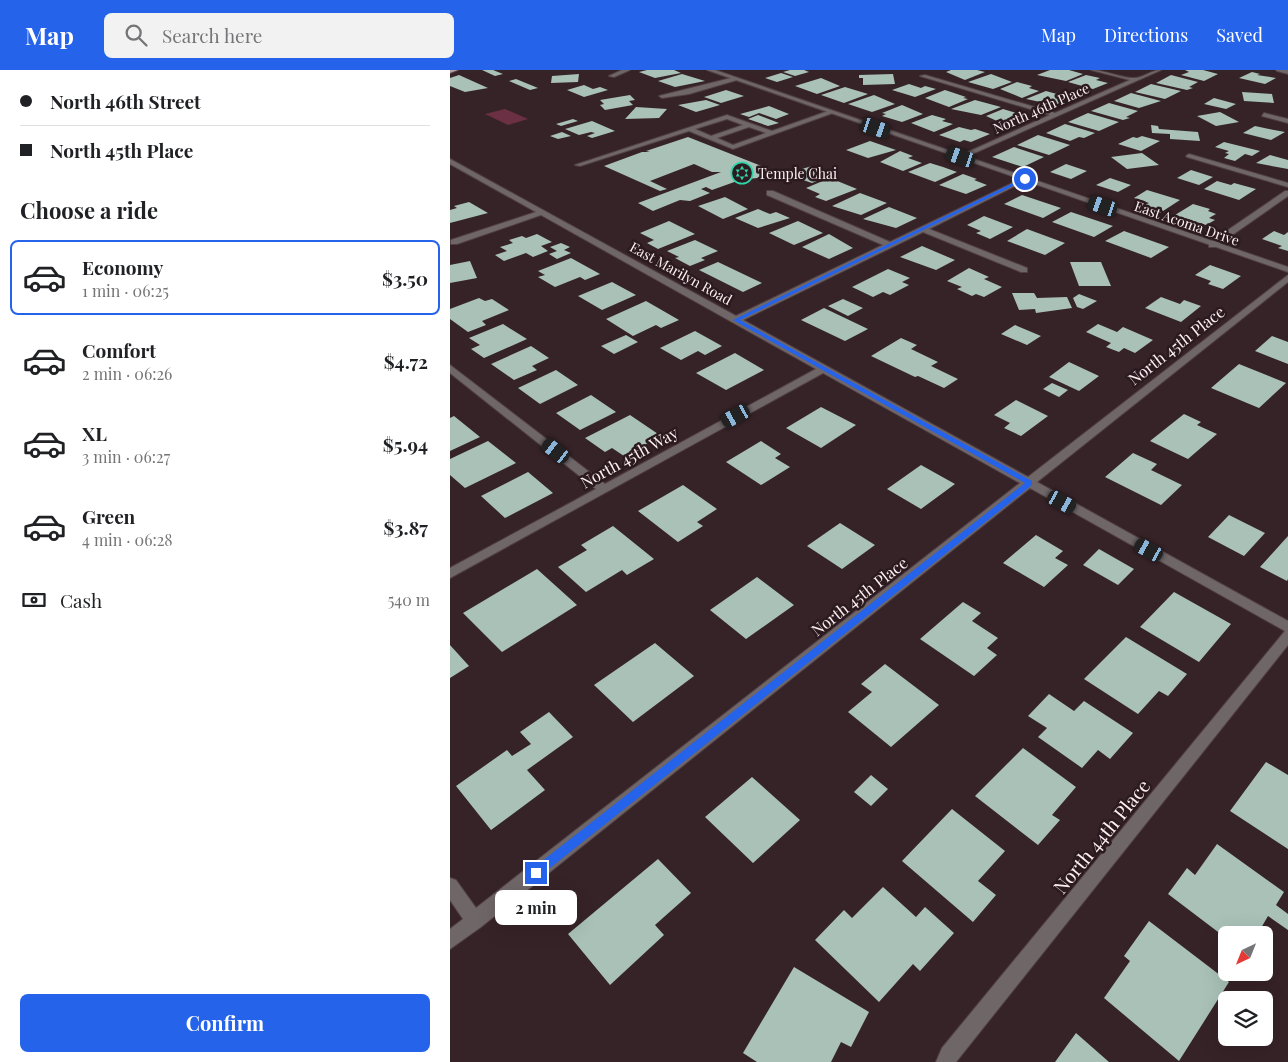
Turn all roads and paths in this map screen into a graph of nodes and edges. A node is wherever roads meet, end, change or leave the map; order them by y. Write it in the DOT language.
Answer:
graph roads {
  1 [pos="455,70"];
  2 [pos="627,70"];
  3 [pos="710,70"];
  4 [pos="1094,70"];
  5 [pos="1158,70"];
  6 [pos="1279,70"];
  7 [pos="450,71"];
  8 [pos="1288,72"];
  9 [pos="612,76"];
  10 [pos="923,76"];
  11 [pos="734,78"];
  12 [pos="1135,80"];
  13 [pos="662,96"];
  14 [pos="831,112"];
  15 [pos="1055,115"];
  16 [pos="1264,115"];
  17 [pos="1288,121"];
  18 [pos="750,125"];
  19 [pos="688,129"];
  20 [pos="772,133"];
  21 [pos="711,138"];
  22 [pos="1189,156"];
  23 [pos="961,157"];
  24 [pos="450,161"];
  25 [pos="578,166"];
  26 [pos="1025,179"];
  27 [pos="1288,185"];
  28 [pos="770,193"];
  29 [pos="1288,193"];
  30 [pos="542,212"];
  31 [pos="923,229"];
  32 [pos="454,242"];
  33 [pos="890,245"];
  34 [pos="1212,245"];
  35 [pos="1024,270"];
  36 [pos="1288,270"];
  37 [pos="1288,278"];
  38 [pos="736,320"];
  39 [pos="450,368"];
  40 [pos="824,368"];
  41 [pos="1030,483"];
  42 [pos="604,489"];
  43 [pos="450,574"];
  44 [pos="1288,626"];
  45 [pos="1288,635"];
  46 [pos="450,886"];
  47 [pos="475,921"];
  48 [pos="450,940"];
  49 [pos="946,1062"];
  1 -- 7 [label="main road"];
  2 -- 9 [label="street"];
  3 -- 11 [label="street, East Acoma Drive"];
  4 -- 12 [label="street"];
  5 -- 12 [label="street, North 46th Place"];
  6 -- 8 [label="street"];
  10 -- 15 [label="street"];
  11 -- 13 [label="street"];
  11 -- 14 [label="street, East Acoma Drive"];
  12 -- 15 [label="street, North 46th Place"];
  14 -- 20 [label="street"];
  14 -- 23 [label="street, East Acoma Drive"];
  15 -- 23 [label="street, North 46th Place"];
  16 -- 17 [label="street"];
  18 -- 19 [label="street"];
  18 -- 20 [label="street"];
  18 -- 21 [label="street"];
  19 -- 21 [label="street"];
  19 -- 25 [label="street"];
  20 -- 21 [label="street"];
  22 -- 27 [label="street"];
  23 -- 26 [label="street, East Acoma Drive"];
  24 -- 30 [label="street, East Marilyn Road"];
  26 -- 31 [label="street"];
  26 -- 34 [label="street, East Acoma Drive"];
  28 -- 33 [label="street"];
  29 -- 34 [label="street"];
  30 -- 32 [label="street"];
  30 -- 38 [label="street, East Marilyn Road"];
  31 -- 33 [label="street"];
  31 -- 35 [label="street"];
  33 -- 38 [label="street"];
  34 -- 36 [label="street, East Acoma Drive"];
  37 -- 41 [label="street, North 45th Place"];
  38 -- 40 [label="street, East Marilyn Road"];
  39 -- 42 [label="street"];
  40 -- 41 [label="street, East Marilyn Road"];
  40 -- 42 [label="street, North 45th Way"];
  41 -- 44 [label="street, East Marilyn Road"];
  41 -- 47 [label="street, North 45th Place"];
  42 -- 43 [label="street, North 45th Way"];
  45 -- 49 [label="street, North 44th Place"];
  46 -- 47 [label="street"];
  47 -- 48 [label="street, North 45th Place"];
}
